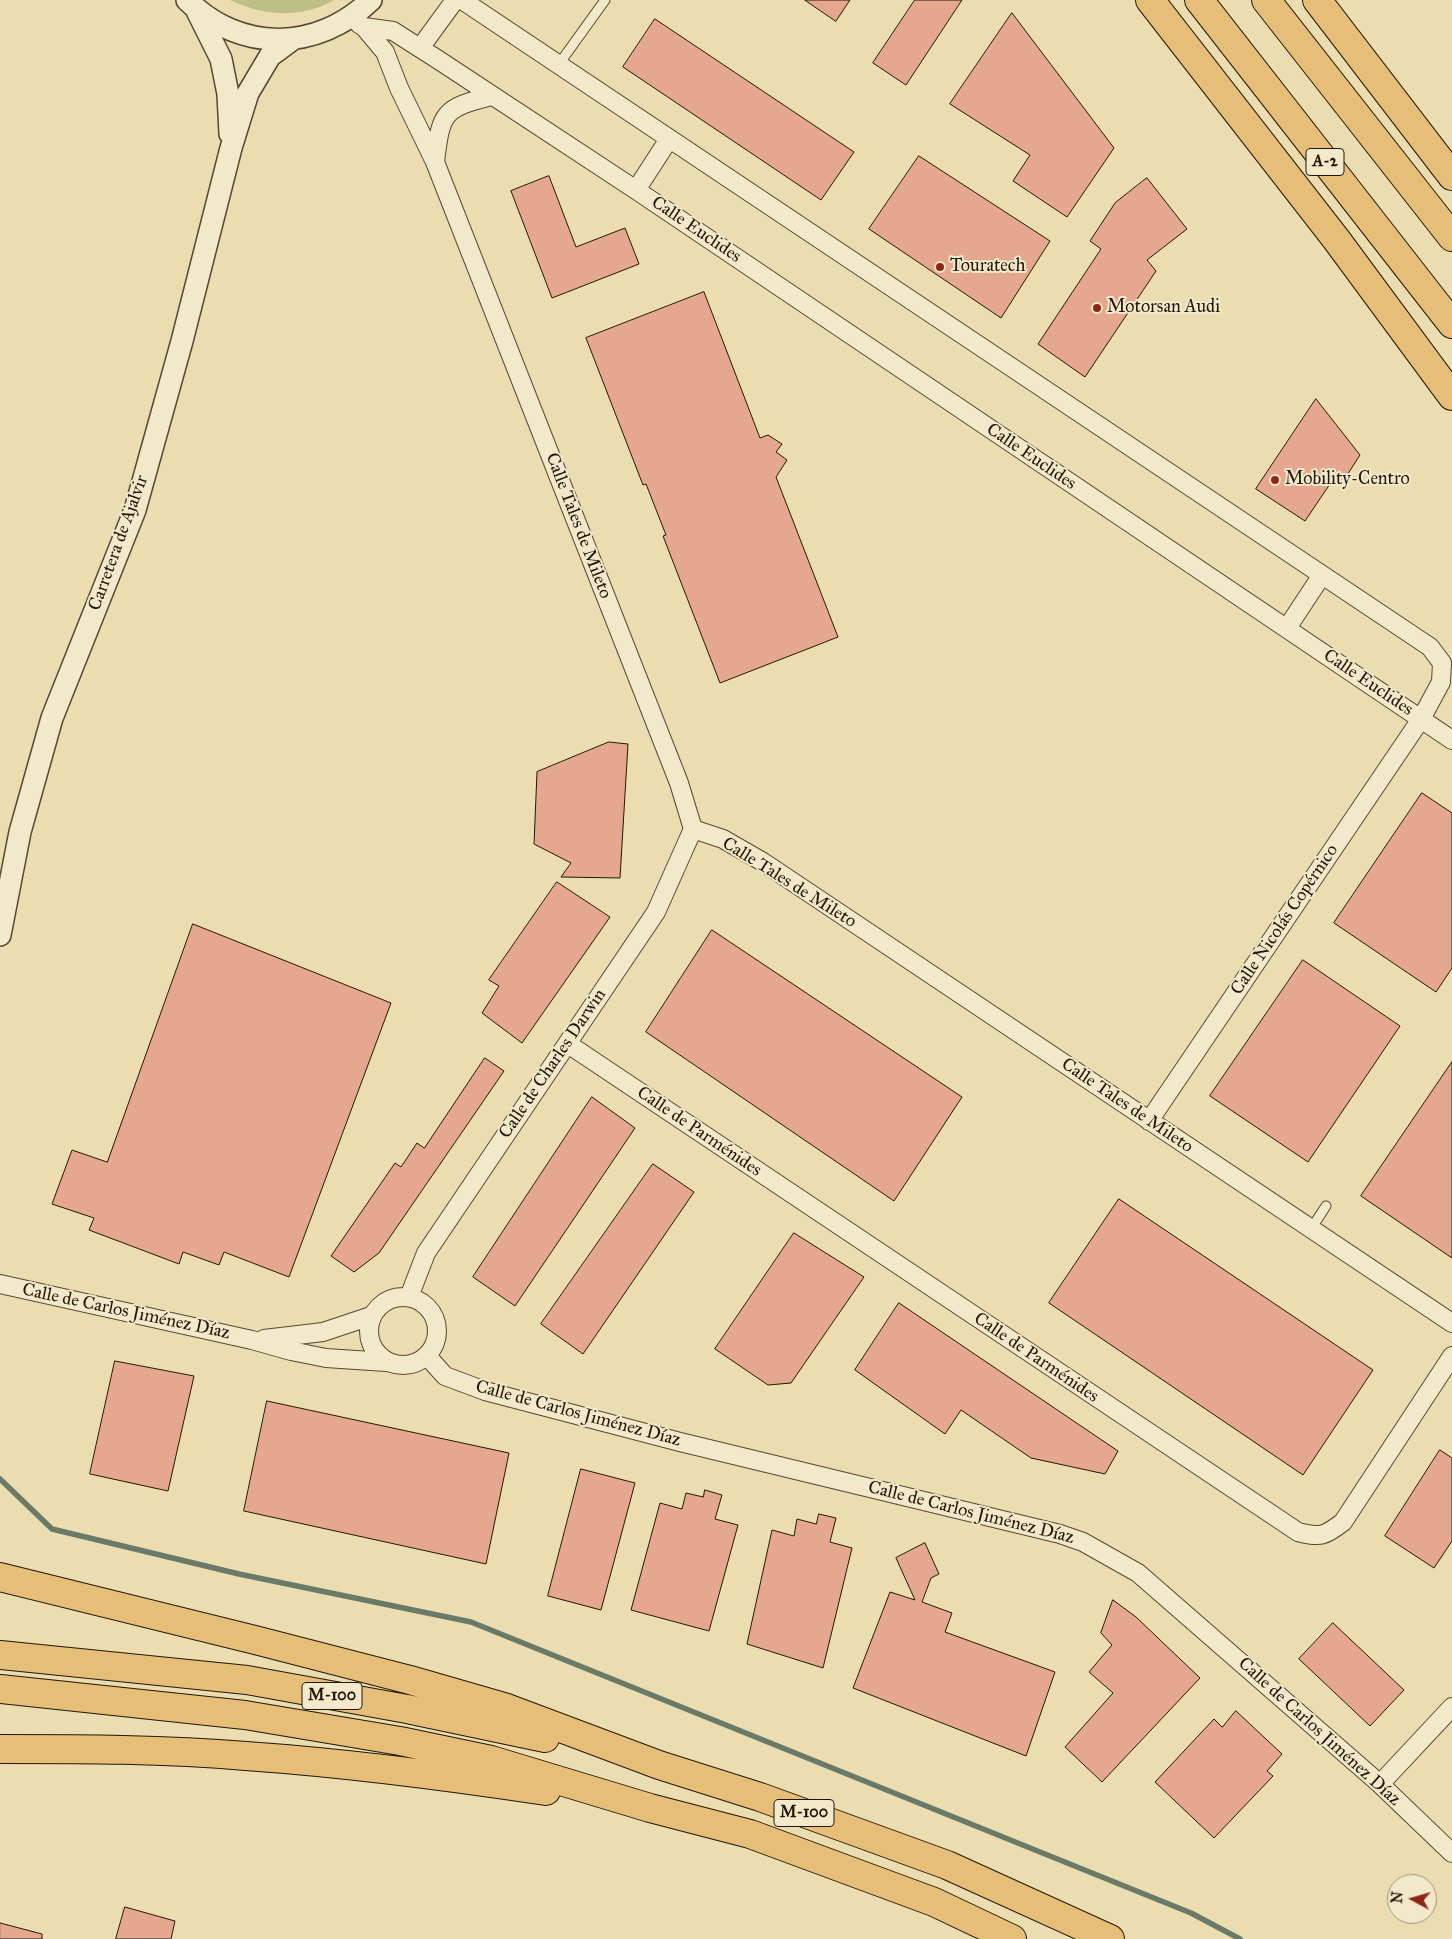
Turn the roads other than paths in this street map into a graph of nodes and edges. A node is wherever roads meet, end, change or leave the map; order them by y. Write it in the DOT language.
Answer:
graph roads {
  1 [pos="371,0"];
  2 [pos="455,0"];
  3 [pos="462,0"];
  4 [pos="605,0"];
  5 [pos="1150,0"];
  6 [pos="1199,0"];
  7 [pos="1266,0"];
  8 [pos="1317,0"];
  9 [pos="192,5"];
  10 [pos="356,23"];
  11 [pos="293,39"];
  12 [pos="420,48"];
  13 [pos="559,64"];
  14 [pos="492,96"];
  15 [pos="669,139"];
  16 [pos="231,148"];
  17 [pos="435,162"];
  18 [pos="1452,176"];
  19 [pos="636,190"];
  20 [pos="1452,237"];
  21 [pos="1452,324"];
  22 [pos="1452,396"];
  23 [pos="1322,575"];
  24 [pos="1287,628"];
  25 [pos="1421,719"];
  26 [pos="1452,740"];
  27 [pos="693,830"];
  28 [pos="0,934"];
  29 [pos="568,1044"];
  30 [pos="1149,1121"];
  31 [pos="1326,1206"];
  32 [pos="1311,1229"];
  33 [pos="0,1284"];
  34 [pos="409,1296"];
  35 [pos="371,1316"];
  36 [pos="1452,1322"];
  37 [pos="252,1340"];
  38 [pos="427,1356"];
  39 [pos="1452,1356"];
  40 [pos="386,1362"];
  41 [pos="0,1577"];
  42 [pos="0,1656"];
  43 [pos="0,1689"];
  44 [pos="1452,1706"];
  45 [pos="0,1749"];
  46 [pos="659,1765"];
  47 [pos="1380,1784"];
  48 [pos="650,1808"];
  49 [pos="1452,1853"];
  50 [pos="1012,1939"];
  51 [pos="1110,1939"];
  1 -- 10 [label="street"];
  2 -- 12 [label="street"];
  3 -- 13 [label="street, Calle Euclides"];
  4 -- 13 [label="lane"];
  5 -- 22 [label="highway"];
  6 -- 21 [label="highway, A-2"];
  7 -- 20 [label="highway"];
  8 -- 18 [label="highway"];
  9 -- 11 [label="street"];
  9 -- 16 [label="street, Carretera de Ajalvir"];
  10 -- 11 [label="street"];
  10 -- 12 [label="street, Calle Euclides"];
  10 -- 17 [label="street, Calle Tales de Mileto"];
  11 -- 16 [label="street, Carretera de Ajalvir"];
  12 -- 14 [label="street, Calle Euclides"];
  13 -- 15 [label="street, Calle Euclides"];
  14 -- 17 [label="street, Calle Tales de Mileto"];
  14 -- 19 [label="street, Calle Euclides"];
  15 -- 19 [label="street"];
  15 -- 23 [label="street, Calle Euclides"];
  16 -- 28 [label="street, Carretera de Ajalvir"];
  17 -- 27 [label="street, Calle Tales de Mileto"];
  19 -- 24 [label="street, Calle Euclides"];
  23 -- 24 [label="street"];
  23 -- 25 [label="street, Calle Euclides"];
  24 -- 25 [label="street, Calle Euclides"];
  25 -- 26 [label="street"];
  25 -- 30 [label="street, Calle Nicolás Copérnico"];
  27 -- 29 [label="street, Calle de Charles Darwin"];
  27 -- 30 [label="street, Calle Tales de Mileto"];
  29 -- 34 [label="street, Calle de Charles Darwin"];
  29 -- 39 [label="street, Calle de Parménides"];
  30 -- 32 [label="street, Calle Tales de Mileto"];
  31 -- 32 [label="lane"];
  32 -- 36 [label="street, Calle Tales de Mileto"];
  33 -- 37 [label="street, Calle de Carlos Jiménez Díaz"];
  34 -- 35 [label="street"];
  34 -- 38 [label="street"];
  35 -- 37 [label="street, Calle de Carlos Jiménez Díaz"];
  35 -- 40 [label="street"];
  37 -- 40 [label="street, Calle de Carlos Jiménez Díaz"];
  38 -- 40 [label="street"];
  38 -- 47 [label="street, Calle de Carlos Jiménez Díaz"];
  41 -- 46 [label="highway"];
  42 -- 46 [label="highway, M-100"];
  43 -- 48 [label="highway, M-100"];
  44 -- 47 [label="street"];
  45 -- 48 [label="highway"];
  46 -- 51 [label="highway, M-100"];
  47 -- 49 [label="street, Calle de Carlos Jiménez Díaz"];
  48 -- 50 [label="highway, M-100"];
}
